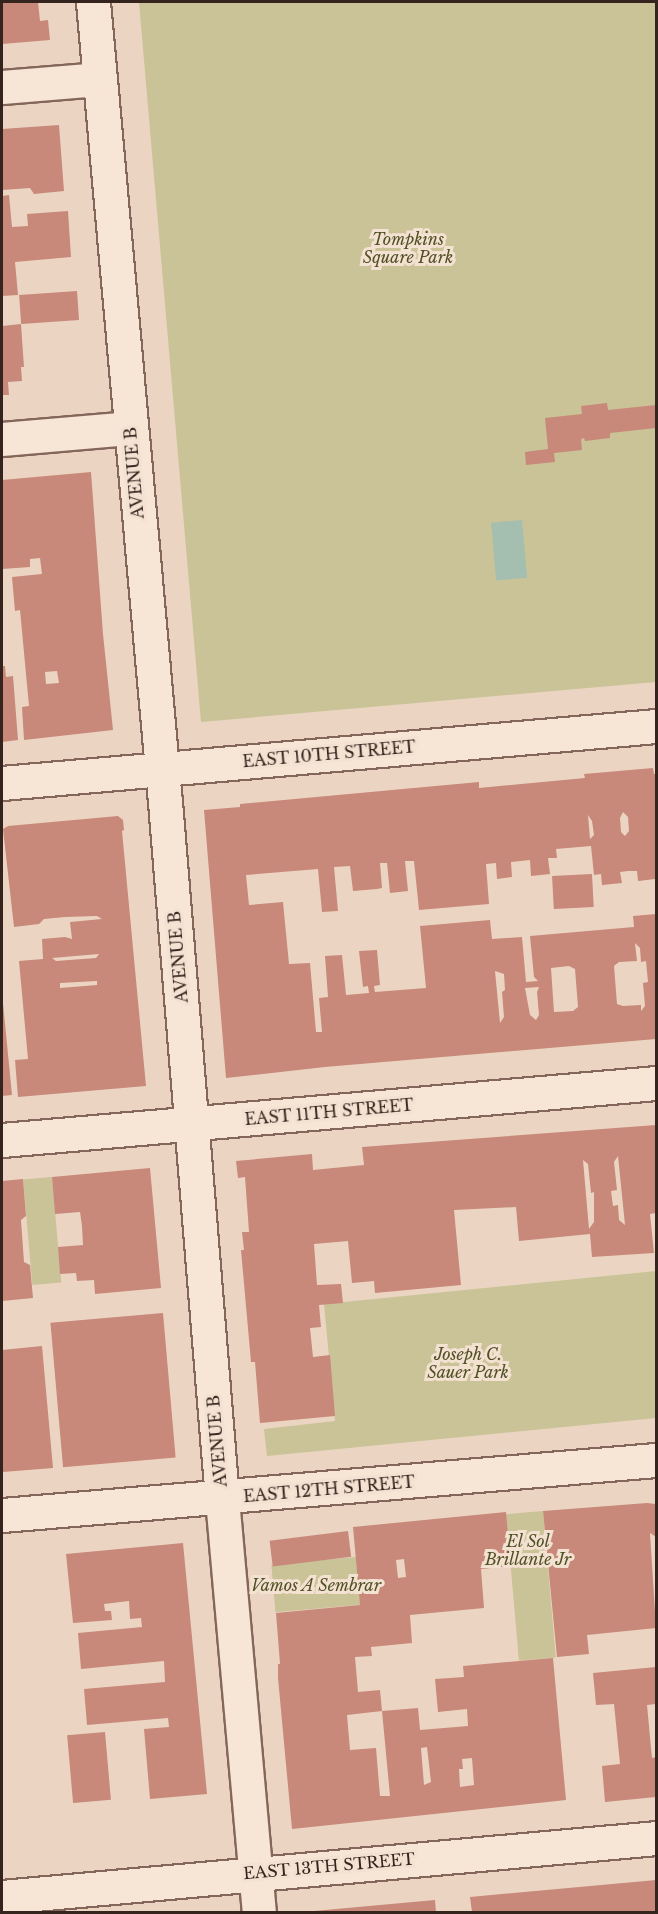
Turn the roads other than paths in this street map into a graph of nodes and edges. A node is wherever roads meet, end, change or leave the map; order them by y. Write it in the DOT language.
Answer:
graph roads {
  1 [pos="93,2"];
  2 [pos="100,79"];
  3 [pos="2,87"];
  4 [pos="130,428"];
  5 [pos="2,439"];
  6 [pos="657,726"];
  7 [pos="162,769"];
  8 [pos="2,783"];
  9 [pos="657,1083"];
  10 [pos="191,1124"];
  11 [pos="2,1140"];
  12 [pos="657,1460"];
  13 [pos="222,1499"];
  14 [pos="2,1515"];
  15 [pos="657,1838"];
  16 [pos="256,1873"];
  17 [pos="2,1897"];
  18 [pos="260,1912"];
  1 -- 2 [label="street, AVENUE B"];
  2 -- 3 [label="street"];
  2 -- 4 [label="street, AVENUE B"];
  4 -- 5 [label="street"];
  4 -- 7 [label="street, AVENUE B"];
  6 -- 7 [label="street, EAST 10TH STREET"];
  7 -- 8 [label="street, EAST 10TH STREET"];
  7 -- 10 [label="street, AVENUE B"];
  9 -- 10 [label="street, EAST 11TH STREET"];
  10 -- 11 [label="street, EAST 11TH STREET"];
  10 -- 13 [label="street, AVENUE B"];
  12 -- 13 [label="street, EAST 12TH STREET"];
  13 -- 14 [label="street, EAST 12TH STREET"];
  13 -- 16 [label="street, AVENUE B"];
  15 -- 16 [label="street, EAST 13TH STREET"];
  16 -- 17 [label="street, EAST 13TH STREET"];
  16 -- 18 [label="street, AVENUE B"];
}
